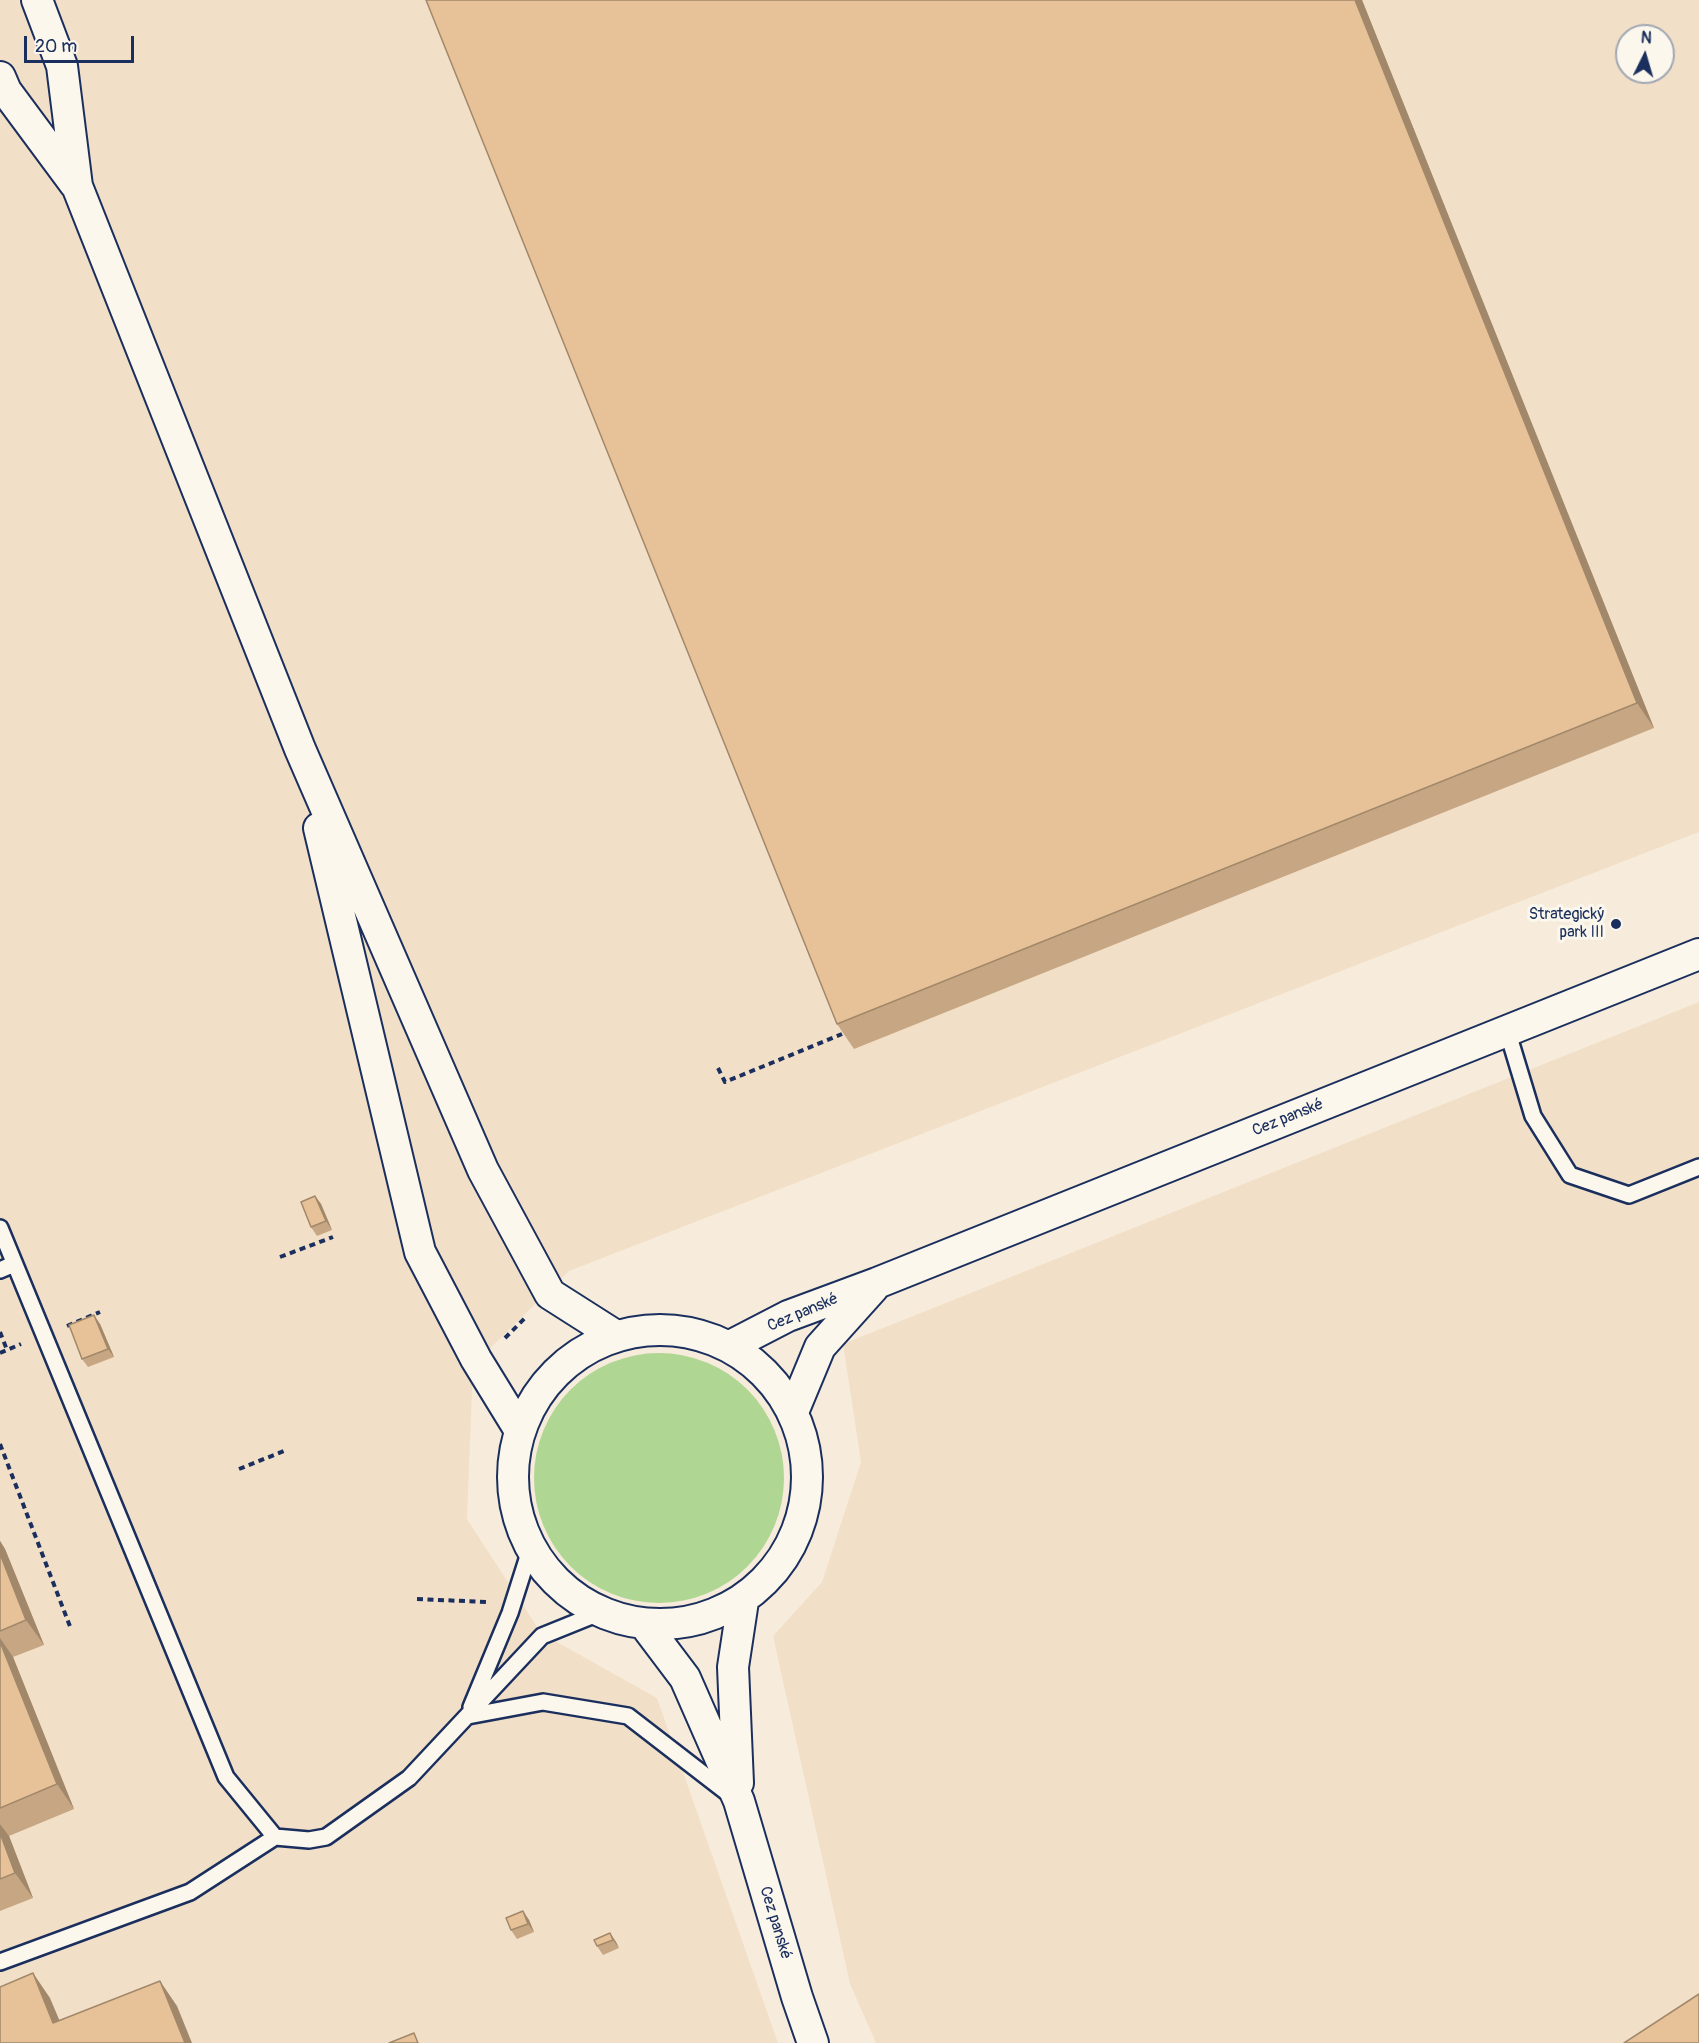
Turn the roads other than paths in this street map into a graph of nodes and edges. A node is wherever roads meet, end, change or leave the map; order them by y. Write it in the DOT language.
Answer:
graph roads {
  1 [pos="37,0"];
  2 [pos="0,77"];
  3 [pos="77,186"];
  4 [pos="300,749"];
  5 [pos="1699,954"];
  6 [pos="1507,1030"];
  7 [pos="1699,1167"];
  8 [pos="0,1228"];
  9 [pos="7,1267"];
  10 [pos="877,1283"];
  11 [pos="616,1336"];
  12 [pos="730,1346"];
  13 [pos="794,1412"];
  14 [pos="519,1429"];
  15 [pos="530,1550"];
  16 [pos="742,1601"];
  17 [pos="599,1613"];
  18 [pos="645,1625"];
  19 [pos="468,1716"];
  20 [pos="739,1801"];
  21 [pos="275,1837"];
  22 [pos="0,1962"];
  23 [pos="813,2043"];
  1 -- 3 [label="street"];
  2 -- 3 [label="street"];
  3 -- 4 [label="street"];
  4 -- 11 [label="street"];
  4 -- 14 [label="street"];
  5 -- 6 [label="street, Cez panské"];
  6 -- 7 [label="lane"];
  6 -- 10 [label="street, Cez panské"];
  8 -- 9 [label="lane"];
  9 -- 21 [label="lane"];
  10 -- 12 [label="street, Cez panské"];
  10 -- 13 [label="street, Cez panské"];
  11 -- 12 [label="street"];
  11 -- 14 [label="street"];
  12 -- 13 [label="street"];
  13 -- 16 [label="street"];
  14 -- 15 [label="street"];
  15 -- 17 [label="street"];
  15 -- 19 [label="lane"];
  16 -- 18 [label="street"];
  16 -- 20 [label="street, Cez panské"];
  17 -- 18 [label="street"];
  17 -- 19 [label="lane"];
  18 -- 20 [label="street, Cez panské"];
  19 -- 20 [label="lane"];
  19 -- 21 [label="lane"];
  20 -- 23 [label="street, Cez panské"];
  21 -- 22 [label="lane"];
}
